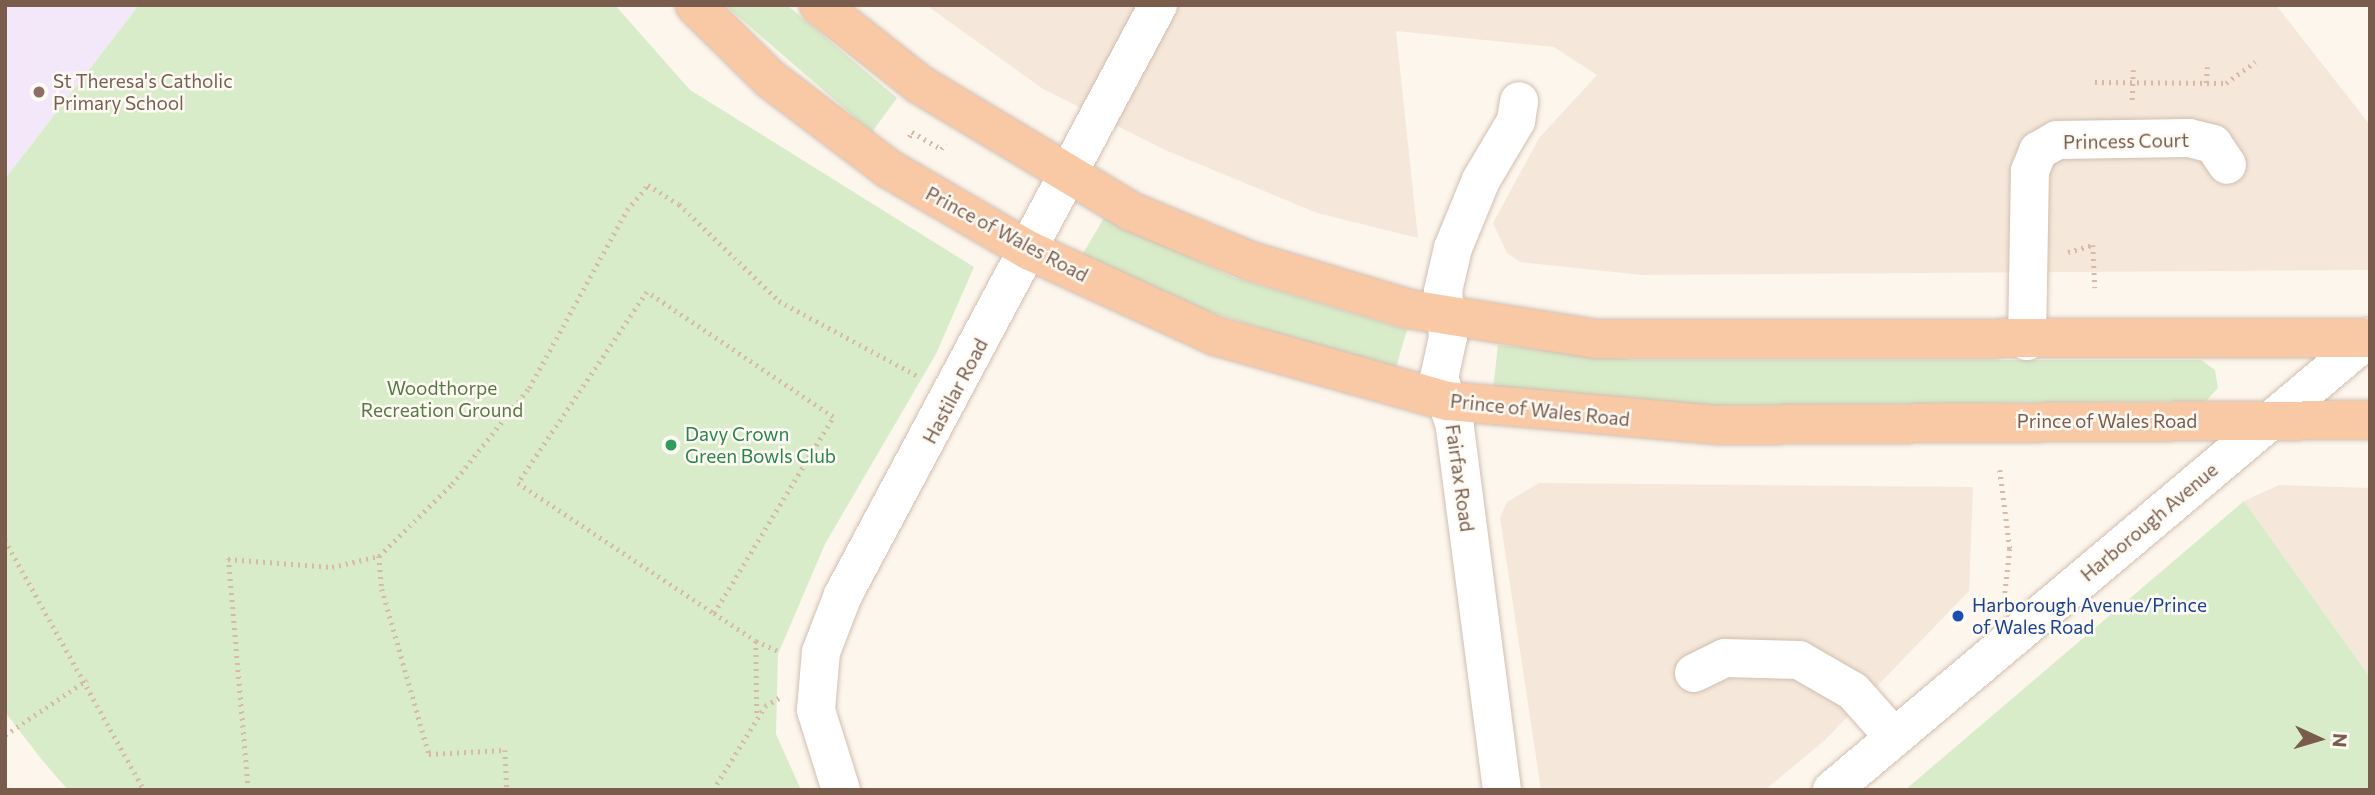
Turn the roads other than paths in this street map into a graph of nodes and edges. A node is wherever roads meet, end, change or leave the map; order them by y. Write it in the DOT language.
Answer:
graph roads {
  1 [pos="695,5"];
  2 [pos="819,5"];
  3 [pos="1158,5"];
  4 [pos="1519,101"];
  5 [pos="2227,165"];
  6 [pos="1071,177"];
  7 [pos="1030,251"];
  8 [pos="1447,317"];
  9 [pos="2369,338"];
  10 [pos="2027,341"];
  11 [pos="1448,401"];
  12 [pos="2273,420"];
  13 [pos="2370,420"];
  14 [pos="1695,673"];
  15 [pos="1894,737"];
  16 [pos="841,790"];
  17 [pos="1502,790"];
  18 [pos="1832,790"];
  1 -- 7 [label="highway, Prince of Wales Road"];
  2 -- 6 [label="highway"];
  3 -- 6 [label="street, Hastilar Road"];
  4 -- 8 [label="street, Fairfax Road"];
  5 -- 10 [label="street, Princess Court"];
  6 -- 7 [label="street, Hastilar Road"];
  6 -- 8 [label="highway"];
  7 -- 11 [label="highway, Prince of Wales Road"];
  7 -- 16 [label="street, Hastilar Road"];
  8 -- 10 [label="highway"];
  8 -- 11 [label="street, Fairfax Road"];
  9 -- 10 [label="highway"];
  9 -- 12 [label="street, Harborough Avenue"];
  11 -- 12 [label="highway, Prince of Wales Road"];
  11 -- 17 [label="street, Fairfax Road"];
  12 -- 13 [label="highway, Prince of Wales Road"];
  12 -- 15 [label="street, Harborough Avenue"];
  14 -- 15 [label="street"];
  15 -- 18 [label="street, Harborough Avenue"];
}
